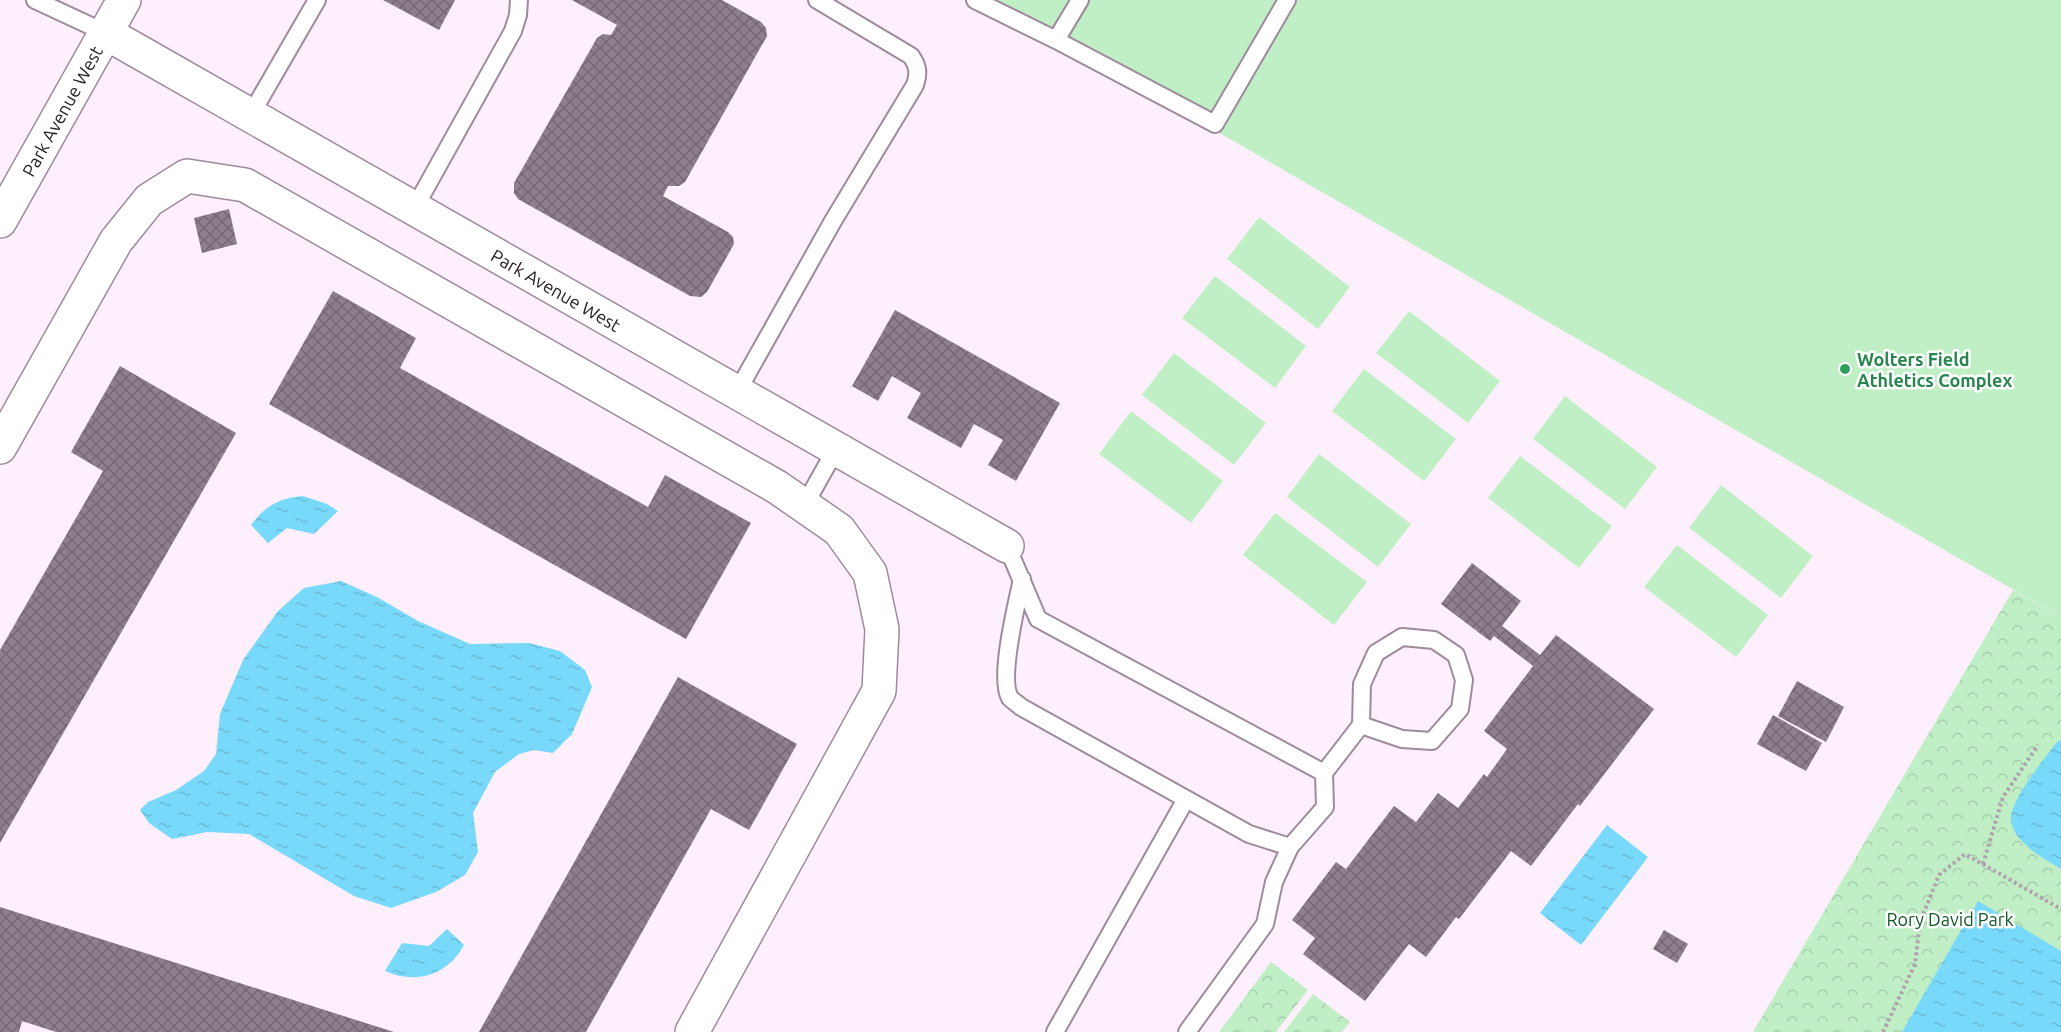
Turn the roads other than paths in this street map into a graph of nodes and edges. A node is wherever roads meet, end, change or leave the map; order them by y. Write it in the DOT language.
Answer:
graph roads {
  1 [pos="35,0"];
  2 [pos="124,0"];
  3 [pos="317,0"];
  4 [pos="519,0"];
  5 [pos="816,0"];
  6 [pos="975,0"];
  7 [pos="1080,0"];
  8 [pos="1287,0"];
  9 [pos="106,33"];
  10 [pos="1056,40"];
  11 [pos="250,116"];
  12 [pos="414,209"];
  13 [pos="0,221"];
  14 [pos="737,393"];
  15 [pos="0,447"];
  16 [pos="836,449"];
  17 [pos="804,506"];
  18 [pos="1007,546"];
  19 [pos="1022,579"];
  20 [pos="1361,725"];
  21 [pos="1324,773"];
  22 [pos="1186,799"];
  23 [pos="1290,847"];
  24 [pos="692,1032"];
  25 [pos="1054,1032"];
  26 [pos="1187,1032"];
  1 -- 9 [label="lane"];
  2 -- 9 [label="street, Park Avenue West"];
  3 -- 11 [label="lane"];
  4 -- 12 [label="lane"];
  5 -- 14 [label="lane"];
  6 -- 10 [label="lane"];
  7 -- 10 [label="lane"];
  8 -- 10 [label="lane"];
  9 -- 11 [label="street, Park Avenue West"];
  9 -- 13 [label="street, Park Avenue West"];
  11 -- 12 [label="street, Park Avenue West"];
  12 -- 14 [label="street, Park Avenue West"];
  14 -- 16 [label="street, Park Avenue West"];
  15 -- 17 [label="street"];
  16 -- 17 [label="lane"];
  16 -- 18 [label="street, Park Avenue West"];
  17 -- 24 [label="street"];
  18 -- 19 [label="lane"];
  19 -- 21 [label="lane"];
  19 -- 22 [label="lane"];
  20 -- 20 [label="lane"];
  20 -- 21 [label="lane"];
  21 -- 23 [label="lane"];
  22 -- 23 [label="lane"];
  22 -- 25 [label="lane"];
  23 -- 26 [label="lane"];
}
